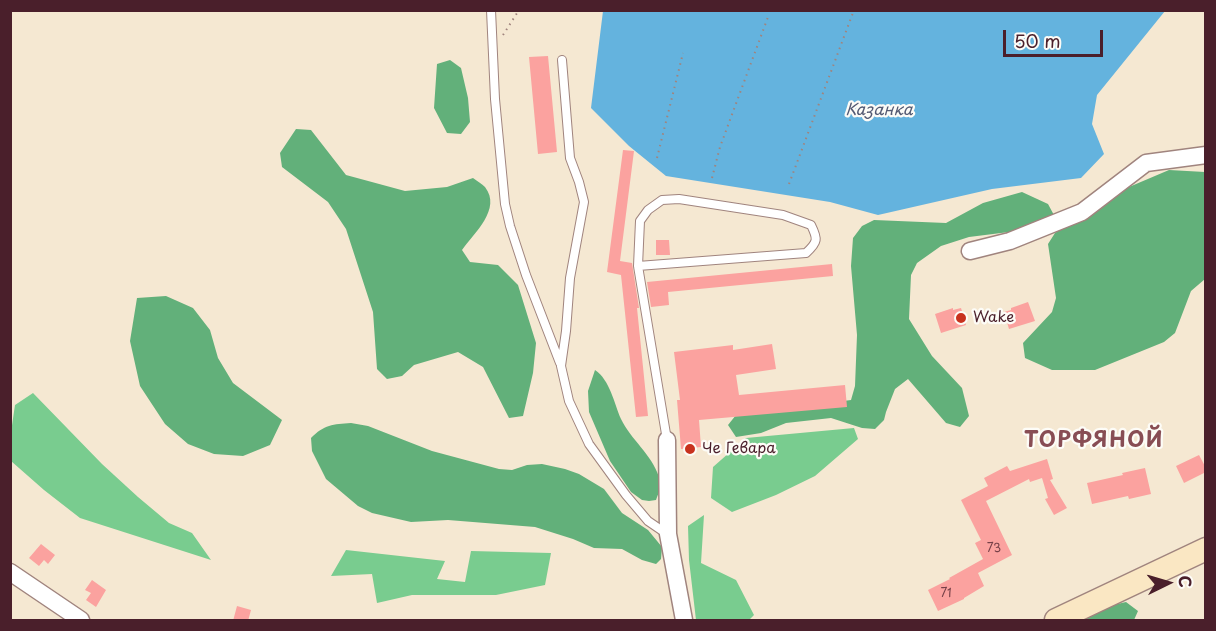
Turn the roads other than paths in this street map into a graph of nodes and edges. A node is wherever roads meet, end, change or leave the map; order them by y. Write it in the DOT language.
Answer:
graph roads {
  1 [pos="491,10"];
  2 [pos="562,60"];
  3 [pos="1206,155"];
  4 [pos="970,250"];
  5 [pos="638,266"];
  6 [pos="561,366"];
  7 [pos="667,440"];
  8 [pos="668,534"];
  9 [pos="1206,549"];
  10 [pos="10,572"];
  11 [pos="81,621"];
  12 [pos="684,621"];
  13 [pos="1056,621"];
  1 -- 6 [label="lane"];
  2 -- 6 [label="lane"];
  3 -- 4 [label="street"];
  5 -- 5 [label="lane"];
  5 -- 7 [label="lane"];
  6 -- 8 [label="lane"];
  7 -- 8 [label="street"];
  8 -- 12 [label="street"];
  9 -- 13 [label="street"];
  10 -- 11 [label="street"];
}
